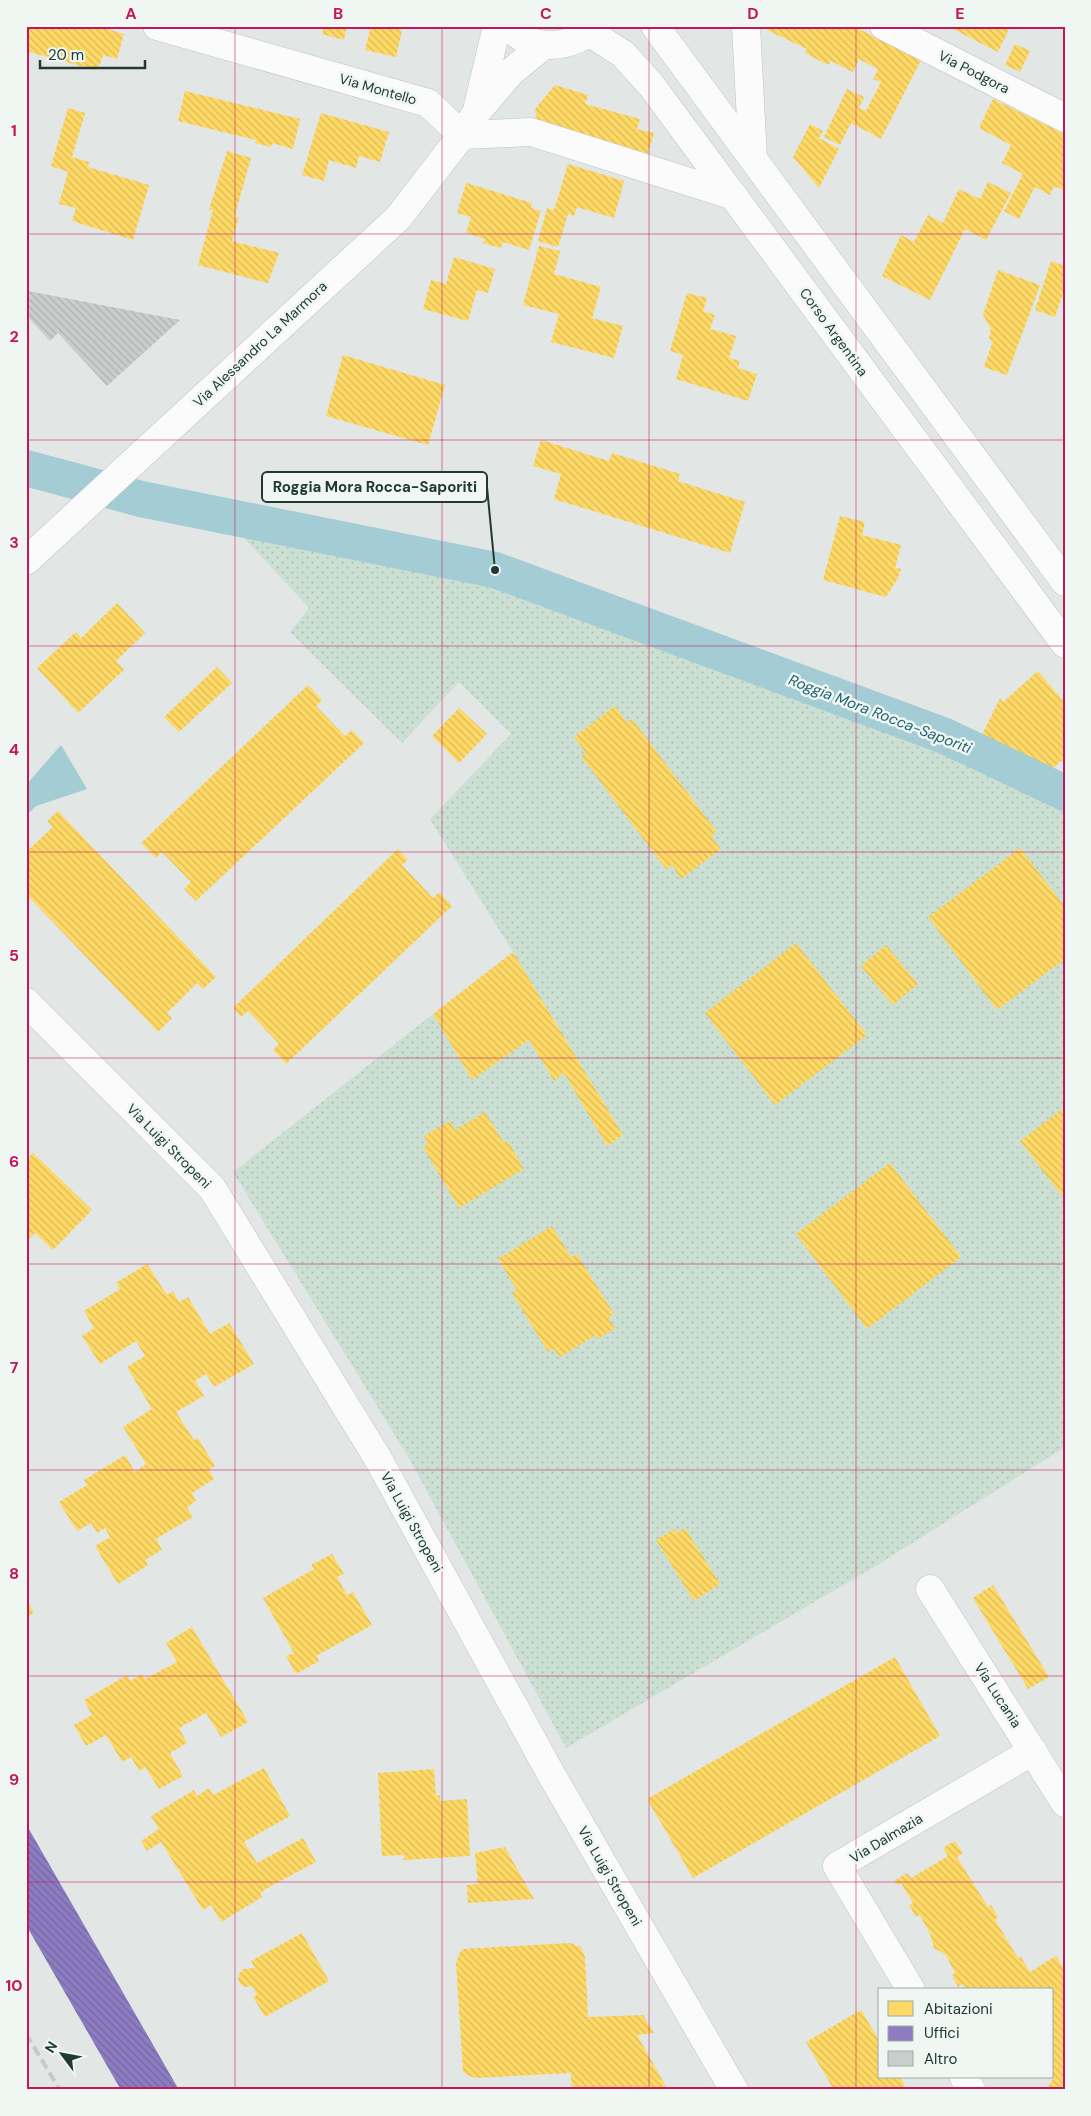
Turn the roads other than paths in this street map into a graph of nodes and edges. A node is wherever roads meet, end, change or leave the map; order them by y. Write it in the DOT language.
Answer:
graph roads {
  1 [pos="157,26"];
  2 [pos="497,26"];
  3 [pos="509,26"];
  4 [pos="655,26"];
  5 [pos="746,26"];
  6 [pos="884,26"];
  7 [pos="594,30"];
  8 [pos="544,45"];
  9 [pos="476,113"];
  10 [pos="1065,118"];
  11 [pos="462,135"];
  12 [pos="752,159"];
  13 [pos="734,196"];
  14 [pos="26,560"];
  15 [pos="1065,582"];
  16 [pos="1065,644"];
  17 [pos="26,1002"];
  18 [pos="930,1589"];
  19 [pos="1033,1751"];
  20 [pos="1065,1802"];
  21 [pos="910,1988"];
  22 [pos="965,2078"];
  23 [pos="734,2090"];
  24 [pos="971,2090"];
  1 -- 11 [label="street, Via Montello"];
  2 -- 9 [label="street"];
  3 -- 8 [label="street"];
  4 -- 12 [label="street"];
  5 -- 12 [label="street"];
  6 -- 10 [label="street, Via Podgora"];
  7 -- 8 [label="street"];
  7 -- 13 [label="street, Corso Argentina"];
  8 -- 9 [label="street"];
  9 -- 11 [label="street, Via Alessandro La Marmora"];
  11 -- 13 [label="street"];
  11 -- 14 [label="street, Via Alessandro La Marmora"];
  12 -- 15 [label="street"];
  13 -- 16 [label="street, Corso Argentina"];
  17 -- 23 [label="street, Via Luigi Stropeni"];
  18 -- 19 [label="street, Via Lucania"];
  19 -- 20 [label="street, Via Lucania"];
  19 -- 21 [label="street, Via Dalmazia"];
  22 -- 24 [label="street"];
}
